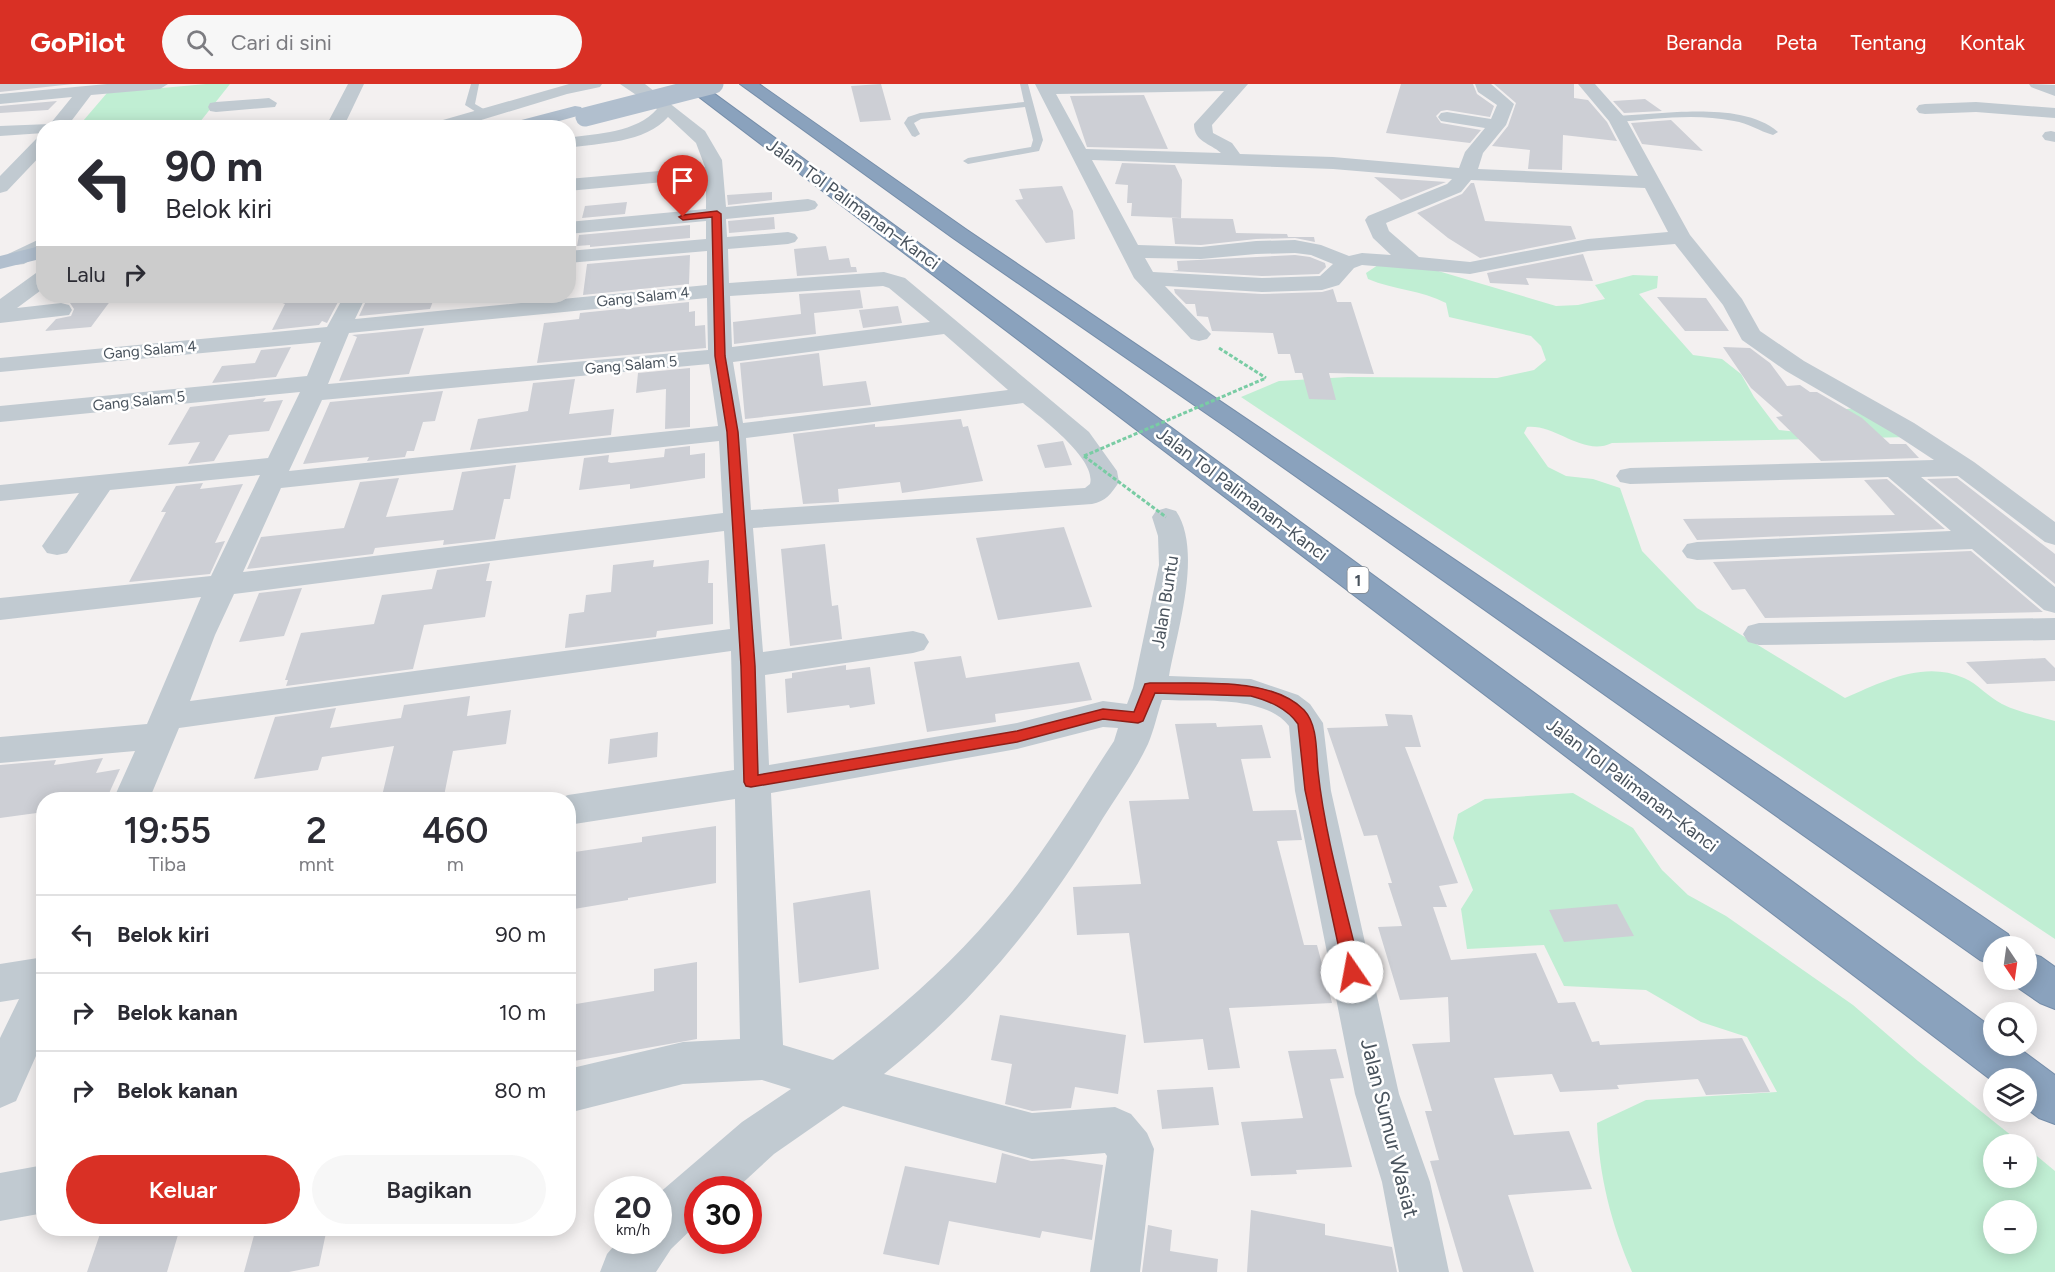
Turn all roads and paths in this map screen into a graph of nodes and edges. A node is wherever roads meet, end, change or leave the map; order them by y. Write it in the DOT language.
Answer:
graph roads {
  1 [pos="160,84"];
  2 [pos="280,84"];
  3 [pos="356,84"];
  4 [pos="475,84"];
  5 [pos="594,84"];
  6 [pos="628,84"];
  7 [pos="690,84"];
  8 [pos="714,84"];
  9 [pos="748,84"];
  10 [pos="1024,84"];
  11 [pos="1483,84"];
  12 [pos="1586,84"];
  13 [pos="2037,84"];
  14 [pos="1239,85"];
  15 [pos="1045,87"];
  16 [pos="2055,91"];
  17 [pos="86,92"];
  18 [pos="1950,93"];
  19 [pos="1994,93"];
  20 [pos="674,96"];
  21 [pos="0,99"];
  22 [pos="269,103"];
  23 [pos="1029,104"];
  24 [pos="216,107"];
  25 [pos="1976,107"];
  26 [pos="1925,109"];
  27 [pos="2033,111"];
  28 [pos="484,113"];
  29 [pos="2055,113"];
  30 [pos="580,114"];
  31 [pos="1447,117"];
  32 [pos="1617,119"];
  33 [pos="58,120"];
  34 [pos="258,120"];
  35 [pos="338,120"];
  36 [pos="461,120"];
  37 [pos="551,120"];
  38 [pos="565,120"];
  39 [pos="1497,124"];
  40 [pos="36,128"];
  41 [pos="0,131"];
  42 [pos="1773,132"];
  43 [pos="915,134"];
  44 [pos="576,141"];
  45 [pos="36,149"];
  46 [pos="1079,154"];
  47 [pos="1235,159"];
  48 [pos="968,161"];
  49 [pos="22,164"];
  50 [pos="0,166"];
  51 [pos="715,172"];
  52 [pos="1467,173"];
  53 [pos="1650,182"];
  54 [pos="576,184"];
  55 [pos="0,187"];
  56 [pos="807,205"];
  57 [pos="576,228"];
  58 [pos="717,229"];
  59 [pos="1681,237"];
  60 [pos="788,238"];
  61 [pos="36,248"];
  62 [pos="1131,251"];
  63 [pos="36,254"];
  64 [pos="576,255"];
  65 [pos="36,262"];
  66 [pos="1347,263"];
  67 [pos="1413,263"];
  68 [pos="5,265"];
  69 [pos="36,275"];
  70 [pos="1145,278"];
  71 [pos="0,284"];
  72 [pos="36,284"];
  73 [pos="720,290"];
  74 [pos="352,303"];
  75 [pos="0,309"];
  76 [pos="61,310"];
  77 [pos="0,316"];
  78 [pos="948,327"];
  79 [pos="338,330"];
  80 [pos="1198,334"];
  81 [pos="720,356"];
  82 [pos="0,365"];
  83 [pos="314,388"];
  84 [pos="1027,395"];
  85 [pos="0,414"];
  86 [pos="732,432"];
  87 [pos="1964,468"];
  88 [pos="1895,469"];
  89 [pos="275,473"];
  90 [pos="1629,476"];
  91 [pos="100,484"];
  92 [pos="0,493"];
  93 [pos="1166,517"];
  94 [pos="738,520"];
  95 [pos="2055,536"];
  96 [pos="1978,539"];
  97 [pos="57,546"];
  98 [pos="1696,551"];
  99 [pos="223,585"];
  100 [pos="2055,603"];
  101 [pos="0,609"];
  102 [pos="2055,629"];
  103 [pos="1759,634"];
  104 [pos="913,642"];
  105 [pos="747,652"];
  106 [pos="1130,709"];
  107 [pos="163,726"];
  108 [pos="0,750"];
  109 [pos="751,782"];
  110 [pos="134,792"];
  111 [pos="576,809"];
  112 [pos="1983,939"];
  113 [pos="36,977"];
  114 [pos="2037,978"];
  115 [pos="0,983"];
  116 [pos="2055,990"];
  117 [pos="36,1007"];
  118 [pos="2010,1068"];
  119 [pos="801,1071"];
  120 [pos="0,1086"];
  121 [pos="2037,1088"];
  122 [pos="576,1089"];
  123 [pos="2055,1102"];
  124 [pos="714,1176"];
  125 [pos="36,1190"];
  126 [pos="0,1197"];
  127 [pos="684,1203"];
  128 [pos="672,1214"];
  129 [pos="639,1254"];
  130 [pos="625,1272"];
  131 [pos="1115,1272"];
  132 [pos="1424,1272"];
  1 -- 17 [label="street"];
  2 -- 22 [label="street"];
  3 -- 35 [label="street"];
  4 -- 28 [label="lane"];
  5 -- 28 [label="street"];
  6 -- 20 [label="street"];
  7 -- 118 [label="highway, Jalan Tol Palimanan–Kanci / 1"];
  8 -- 30 [label="main road, bridge"];
  9 -- 112 [label="highway, Jalan Tol Palimanan–Kanci"];
  10 -- 23 [label="lane"];
  11 -- 39 [label="street"];
  12 -- 32 [label="street"];
  13 -- 16 [label="street"];
  14 -- 15 [label="street"];
  14 -- 47 [label="street"];
  15 -- 46 [label="street"];
  17 -- 21 [label="street"];
  17 -- 33 [label="street"];
  18 -- 25 [label="street"];
  19 -- 27 [label="street"];
  20 -- 30 [label="main road"];
  20 -- 44 [label="street"];
  20 -- 51 [label="street"];
  22 -- 24 [label="street"];
  22 -- 34 [label="street"];
  23 -- 43 [label="lane"];
  23 -- 48 [label="lane"];
  25 -- 26 [label="street"];
  25 -- 27 [label="street"];
  27 -- 29 [label="street"];
  28 -- 36 [label="street"];
  30 -- 37 [label="main road"];
  30 -- 38 [label="main road"];
  31 -- 39 [label="street"];
  32 -- 42 [label="lane"];
  32 -- 53 [label="street"];
  39 -- 52 [label="street"];
  40 -- 41 [label="street"];
  45 -- 49 [label="street"];
  46 -- 47 [label="street"];
  46 -- 62 [label="street"];
  47 -- 52 [label="street"];
  49 -- 50 [label="street"];
  49 -- 55 [label="street"];
  51 -- 54 [label="street"];
  51 -- 58 [label="street"];
  52 -- 53 [label="street"];
  52 -- 67 [label="street"];
  53 -- 59 [label="street"];
  56 -- 58 [label="street"];
  57 -- 58 [label="street"];
  58 -- 60 [label="street"];
  58 -- 64 [label="street"];
  58 -- 73 [label="street"];
  59 -- 67 [label="street"];
  59 -- 87 [label="street"];
  61 -- 68 [label="street"];
  62 -- 66 [label="street"];
  62 -- 70 [label="street"];
  63 -- 68 [label="main road"];
  65 -- 68 [label="main road"];
  66 -- 67 [label="street"];
  66 -- 70 [label="street"];
  69 -- 71 [label="street"];
  70 -- 80 [label="street"];
  72 -- 75 [label="street"];
  73 -- 78 [label="street, Gang Salam 4"];
  73 -- 79 [label="street, Gang Salam 4"];
  73 -- 81 [label="street"];
  74 -- 79 [label="street"];
  76 -- 77 [label="street"];
  78 -- 81 [label="street, Gang Salam 5"];
  78 -- 84 [label="street"];
  79 -- 82 [label="street, Gang Salam 4"];
  79 -- 83 [label="street"];
  80 -- 93 [label="path, bridge"];
  81 -- 83 [label="street, Gang Salam 5"];
  81 -- 86 [label="street"];
  83 -- 85 [label="street, Gang Salam 5"];
  83 -- 89 [label="street"];
  84 -- 86 [label="street"];
  84 -- 94 [label="street"];
  86 -- 89 [label="street"];
  86 -- 94 [label="street"];
  87 -- 88 [label="street"];
  87 -- 95 [label="street"];
  88 -- 90 [label="street"];
  88 -- 96 [label="street"];
  89 -- 91 [label="street"];
  89 -- 99 [label="street"];
  91 -- 92 [label="street"];
  91 -- 97 [label="street"];
  93 -- 106 [label="street, Jalan Buntu"];
  94 -- 99 [label="street"];
  94 -- 105 [label="street"];
  96 -- 98 [label="street"];
  96 -- 100 [label="street"];
  99 -- 101 [label="street"];
  99 -- 107 [label="street"];
  102 -- 103 [label="street"];
  104 -- 105 [label="street"];
  105 -- 107 [label="street"];
  105 -- 109 [label="street"];
  106 -- 109 [label="street, Jalan Sumur Wasiat"];
  106 -- 119 [label="street, Jalan Buntu"];
  106 -- 132 [label="street, Jalan Sumur Wasiat"];
  107 -- 108 [label="street"];
  107 -- 110 [label="street"];
  109 -- 111 [label="street, Jalan Sumur Wasiat"];
  109 -- 119 [label="street"];
  113 -- 115 [label="street"];
  114 -- 116 [label="highway"];
  117 -- 120 [label="street"];
  119 -- 122 [label="street"];
  119 -- 124 [label="street, Jalan Buntu"];
  119 -- 131 [label="street"];
  121 -- 123 [label="highway, Jalan Tol Palimanan–Kanci / 1"];
  125 -- 126 [label="street"];
  127 -- 128 [label="street, Jalan Buntu"];
  129 -- 130 [label="street"];
}
